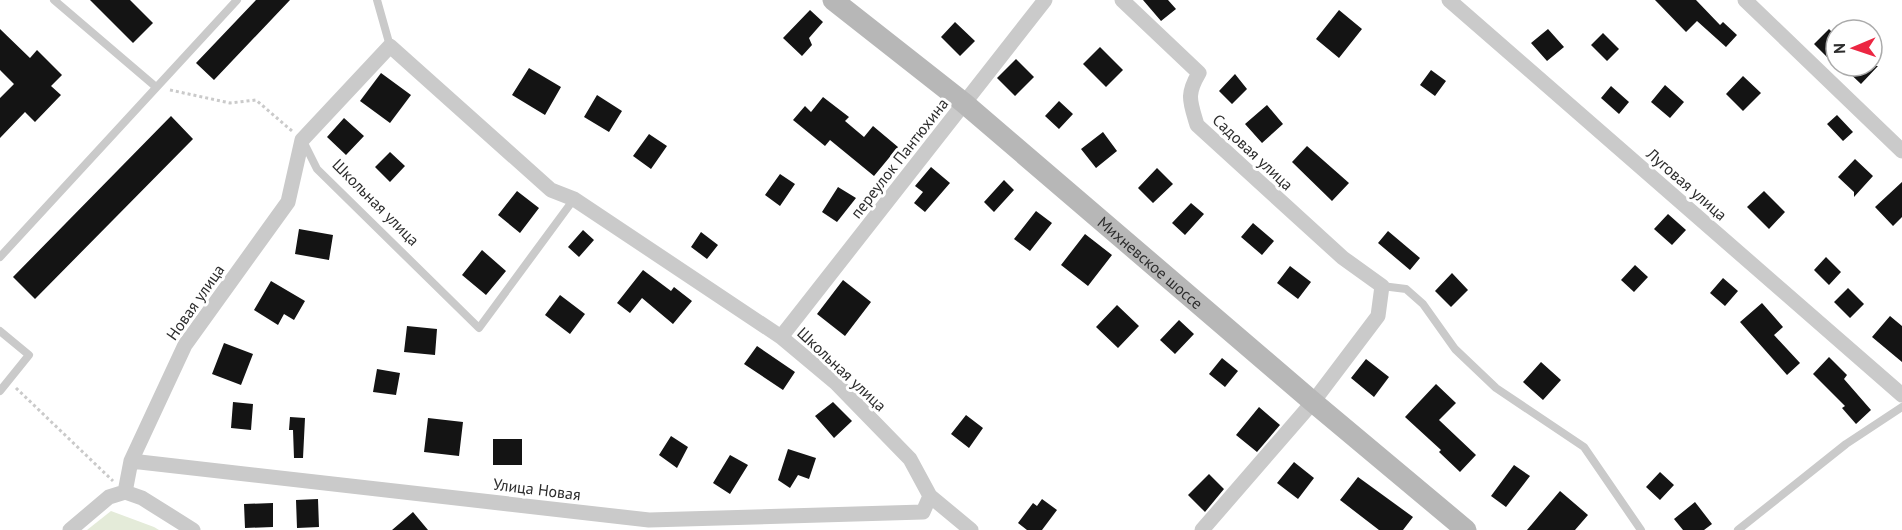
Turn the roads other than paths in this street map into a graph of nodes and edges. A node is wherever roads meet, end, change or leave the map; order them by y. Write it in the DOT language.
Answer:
graph roads {
  1 [pos="54,0"];
  2 [pos="237,0"];
  3 [pos="377,0"];
  4 [pos="832,0"];
  5 [pos="1045,0"];
  6 [pos="1122,0"];
  7 [pos="1449,0"];
  8 [pos="1745,0"];
  9 [pos="390,46"];
  10 [pos="156,87"];
  11 [pos="964,103"];
  12 [pos="302,140"];
  13 [pos="1902,151"];
  14 [pos="574,199"];
  15 [pos="0,257"];
  16 [pos="1382,286"];
  17 [pos="0,331"];
  18 [pos="781,337"];
  19 [pos="0,391"];
  20 [pos="1902,395"];
  21 [pos="1313,402"];
  22 [pos="1902,407"];
  23 [pos="131,460"];
  24 [pos="125,492"];
  25 [pos="930,496"];
  26 [pos="70,530"];
  27 [pos="193,530"];
  28 [pos="971,530"];
  29 [pos="1202,530"];
  30 [pos="1466,530"];
  31 [pos="1641,530"];
  32 [pos="1738,530"];
  1 -- 10 [label="lane"];
  2 -- 10 [label="lane"];
  3 -- 9 [label="lane"];
  4 -- 11 [label="street, Михневское шоссе"];
  5 -- 11 [label="street, переулок Пантюхина"];
  6 -- 16 [label="street, Садовая улица"];
  7 -- 20 [label="street, Луговая улица"];
  8 -- 13 [label="street"];
  9 -- 12 [label="street"];
  9 -- 14 [label="street, Школьная улица"];
  10 -- 15 [label="lane"];
  11 -- 18 [label="street, переулок Пантюхина"];
  11 -- 21 [label="street, Михневское шоссе"];
  12 -- 14 [label="lane, Школьная улица"];
  12 -- 23 [label="street, Новая улица"];
  14 -- 18 [label="street, Школьная улица"];
  16 -- 21 [label="street"];
  16 -- 31 [label="lane"];
  17 -- 19 [label="lane"];
  18 -- 25 [label="street, Школьная улица"];
  21 -- 29 [label="street"];
  21 -- 30 [label="street, Михневское шоссе"];
  22 -- 32 [label="lane"];
  23 -- 24 [label="street, Новая улица"];
  23 -- 25 [label="street, Улица Новая"];
  24 -- 26 [label="street"];
  24 -- 27 [label="street"];
  25 -- 28 [label="street, Школьная улица"];
}
